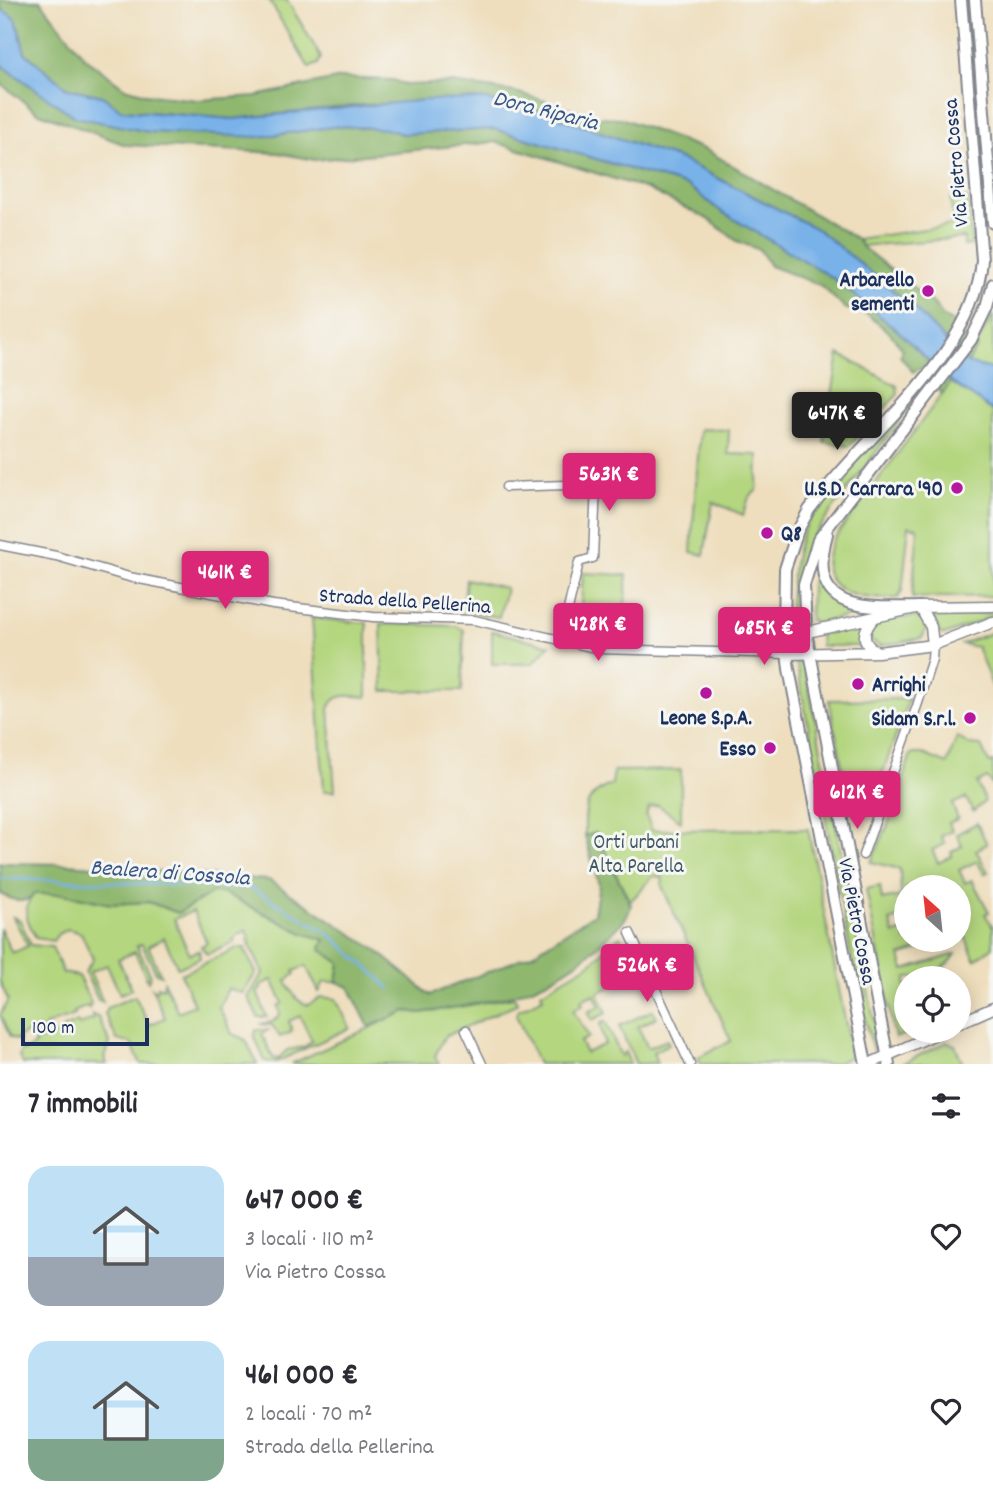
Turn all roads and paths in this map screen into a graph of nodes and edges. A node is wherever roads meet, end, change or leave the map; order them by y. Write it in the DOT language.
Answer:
graph roads {
  1 [pos="961,0"];
  2 [pos="975,0"];
  3 [pos="993,223"];
  4 [pos="993,284"];
  5 [pos="506,487"];
  6 [pos="830,523"];
  7 [pos="0,545"];
  8 [pos="993,606"];
  9 [pos="920,607"];
  10 [pos="874,618"];
  11 [pos="993,622"];
  12 [pos="806,632"];
  13 [pos="786,637"];
  14 [pos="561,640"];
  15 [pos="933,645"];
  16 [pos="742,651"];
  17 [pos="878,652"];
  18 [pos="810,653"];
  19 [pos="787,654"];
  20 [pos="863,856"];
  21 [pos="630,933"];
  22 [pos="993,1008"];
  23 [pos="971,1018"];
  24 [pos="466,1030"];
  25 [pos="920,1043"];
  26 [pos="888,1060"];
  27 [pos="482,1064"];
  28 [pos="690,1064"];
  29 [pos="867,1064"];
  1 -- 13 [label="main road, Via Pietro Cossa"];
  2 -- 3 [label="main road, Via Pietro Cossa"];
  4 -- 6 [label="main road, Via Pietro Cossa"];
  5 -- 14 [label="street"];
  6 -- 9 [label="main road"];
  6 -- 12 [label="main road, Via Pietro Cossa"];
  7 -- 14 [label="street, Strada della Pellerina"];
  8 -- 9 [label="street"];
  9 -- 10 [label="street"];
  9 -- 15 [label="street"];
  10 -- 12 [label="street"];
  10 -- 17 [label="street"];
  11 -- 15 [label="street"];
  12 -- 13 [label="street"];
  12 -- 18 [label="main road, Via Pietro Cossa"];
  13 -- 16 [label="street, Strada della Pellerina"];
  13 -- 19 [label="main road, Via Pietro Cossa"];
  14 -- 16 [label="street, Strada della Pellerina"];
  15 -- 17 [label="street"];
  15 -- 20 [label="street"];
  16 -- 19 [label="street, Strada della Pellerina"];
  17 -- 18 [label="street"];
  18 -- 19 [label="street"];
  18 -- 26 [label="main road, Via Pietro Cossa"];
  19 -- 29 [label="main road, Via Pietro Cossa"];
  21 -- 28 [label="street"];
  22 -- 23 [label="street"];
  24 -- 27 [label="street"];
  25 -- 26 [label="street"];
  26 -- 29 [label="street"];
}
